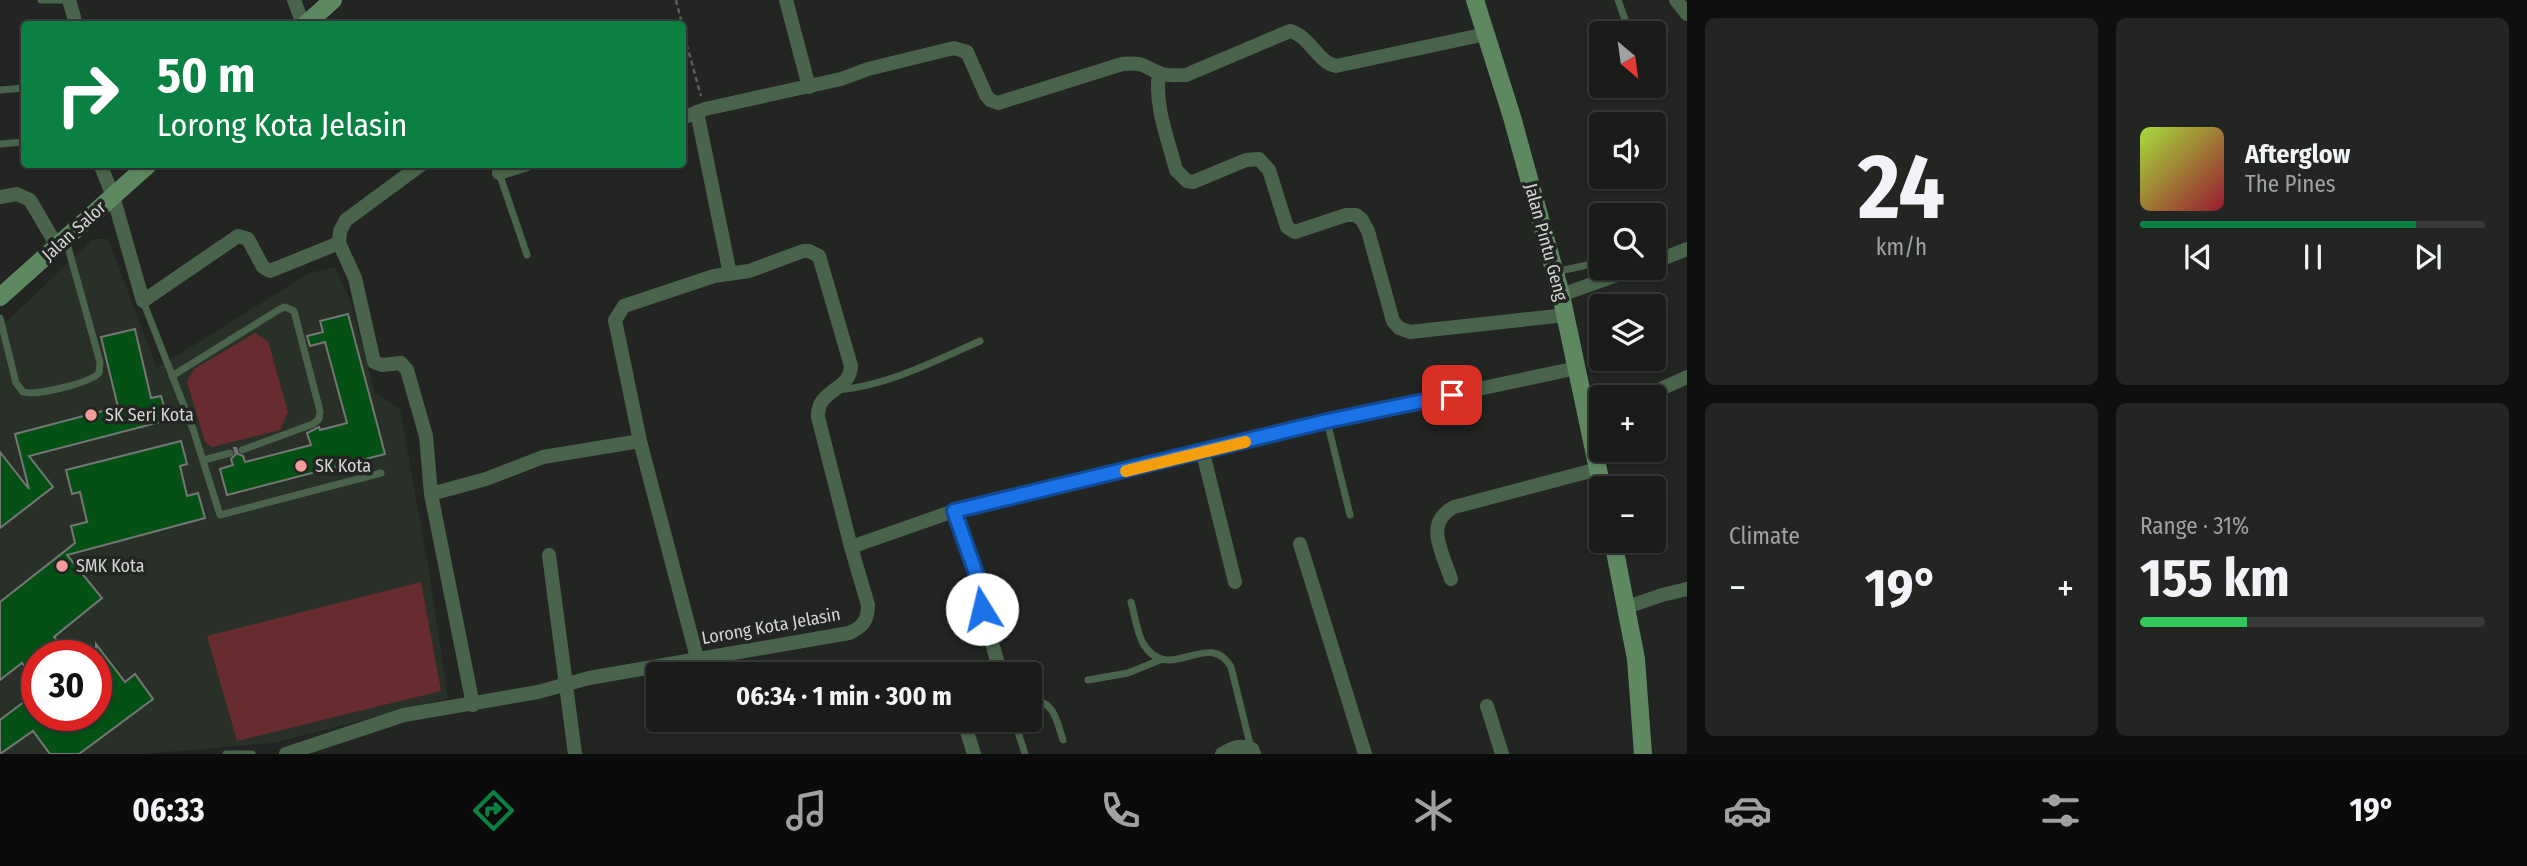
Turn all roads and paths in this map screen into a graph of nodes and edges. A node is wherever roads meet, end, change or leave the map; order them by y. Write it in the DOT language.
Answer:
graph roads {
  1 [pos="41,0"];
  2 [pos="69,0"];
  3 [pos="294,0"];
  4 [pos="333,0"];
  5 [pos="676,0"];
  6 [pos="786,0"];
  7 [pos="1475,0"];
  8 [pos="1618,0"];
  9 [pos="1676,0"];
  10 [pos="1687,14"];
  11 [pos="75,21"];
  12 [pos="304,21"];
  13 [pos="308,21"];
  14 [pos="681,21"];
  15 [pos="1626,21"];
  16 [pos="1486,34"];
  17 [pos="686,44"];
  18 [pos="1159,73"];
  19 [pos="808,87"];
  20 [pos="21,88"];
  21 [pos="0,90"];
  22 [pos="701,111"];
  23 [pos="686,117"];
  24 [pos="21,142"];
  25 [pos="0,144"];
  26 [pos="102,168"];
  27 [pos="144,168"];
  28 [pos="417,168"];
  29 [pos="498,169"];
  30 [pos="113,196"];
  31 [pos="0,197"];
  32 [pos="62,242"];
  33 [pos="339,243"];
  34 [pos="1687,249"];
  35 [pos="1666,253"];
  36 [pos="527,255"];
  37 [pos="1589,265"];
  38 [pos="1554,273"];
  39 [pos="730,274"];
  40 [pos="1603,280"];
  41 [pos="1561,295"];
  42 [pos="0,298"];
  43 [pos="143,301"];
  44 [pos="1566,315"];
  45 [pos="0,318"];
  46 [pos="980,341"];
  47 [pos="1577,368"];
  48 [pos="172,376"];
  49 [pos="1687,377"];
  50 [pos="1666,387"];
  51 [pos="832,391"];
  52 [pos="1589,400"];
  53 [pos="1327,421"];
  54 [pos="640,441"];
  55 [pos="242,450"];
  56 [pos="230,453"];
  57 [pos="1203,453"];
  58 [pos="204,460"];
  59 [pos="1598,462"];
  60 [pos="1598,469"];
  61 [pos="381,473"];
  62 [pos="1599,476"];
  63 [pos="431,494"];
  64 [pos="954,511"];
  65 [pos="1350,514"];
  66 [pos="1300,544"];
  67 [pos="851,547"];
  68 [pos="1616,553"];
  69 [pos="549,555"];
  70 [pos="1451,579"];
  71 [pos="1235,582"];
  72 [pos="1687,589"];
  73 [pos="1131,602"];
  74 [pos="1627,607"];
  75 [pos="697,659"];
  76 [pos="1160,660"];
  77 [pos="997,662"];
  78 [pos="1088,680"];
  79 [pos="566,684"];
  80 [pos="1042,701"];
  81 [pos="473,705"];
  82 [pos="1488,706"];
  83 [pos="967,732"];
  84 [pos="1018,732"];
  85 [pos="1063,740"];
  86 [pos="1253,751"];
  87 [pos="226,754"];
  88 [pos="252,754"];
  89 [pos="286,754"];
  90 [pos="575,754"];
  91 [pos="974,754"];
  92 [pos="1025,754"];
  93 [pos="1222,754"];
  94 [pos="1365,754"];
  95 [pos="1503,754"];
  96 [pos="1643,754"];
  1 -- 2 [label="lane"];
  2 -- 11 [label="street"];
  3 -- 12 [label="street"];
  4 -- 13 [label="main road"];
  5 -- 14 [label="path"];
  6 -- 19 [label="street"];
  7 -- 16 [label="main road, Jalan Pintu Geng"];
  8 -- 15 [label="lane"];
  9 -- 10 [label="street"];
  16 -- 18 [label="street"];
  16 -- 38 [label="main road, Jalan Pintu Geng"];
  17 -- 22 [label="path"];
  18 -- 19 [label="street"];
  18 -- 44 [label="street"];
  19 -- 22 [label="street"];
  20 -- 21 [label="lane"];
  22 -- 23 [label="street"];
  22 -- 39 [label="street"];
  24 -- 25 [label="lane"];
  26 -- 30 [label="street"];
  27 -- 30 [label="main road, Jalan Salor"];
  28 -- 33 [label="street"];
  29 -- 36 [label="lane"];
  30 -- 32 [label="main road, Jalan Salor"];
  30 -- 43 [label="street"];
  31 -- 32 [label="street"];
  32 -- 42 [label="main road, Jalan Salor"];
  32 -- 45 [label="lane"];
  33 -- 43 [label="street"];
  33 -- 63 [label="street"];
  34 -- 35 [label="street"];
  37 -- 38 [label="lane"];
  38 -- 41 [label="main road, Jalan Pintu Geng"];
  39 -- 51 [label="street"];
  39 -- 54 [label="street"];
  40 -- 41 [label="street"];
  41 -- 44 [label="main road, Jalan Pintu Geng"];
  43 -- 48 [label="lane"];
  44 -- 47 [label="main road, Jalan Pintu Geng"];
  46 -- 51 [label="lane"];
  47 -- 52 [label="main road, Jalan Pintu Geng"];
  47 -- 53 [label="street"];
  48 -- 55 [label="lane"];
  48 -- 58 [label="lane"];
  49 -- 50 [label="street"];
  51 -- 67 [label="street"];
  53 -- 57 [label="street"];
  53 -- 65 [label="lane"];
  54 -- 63 [label="street"];
  54 -- 75 [label="street"];
  56 -- 58 [label="lane"];
  57 -- 64 [label="street"];
  57 -- 71 [label="street"];
  58 -- 61 [label="lane"];
  59 -- 60 [label="main road, Jalan Pintu Geng"];
  60 -- 62 [label="main road, Jalan Pintu Geng"];
  60 -- 70 [label="street"];
  63 -- 81 [label="street"];
  64 -- 67 [label="street"];
  64 -- 77 [label="street"];
  66 -- 94 [label="street"];
  67 -- 75 [label="street, Lorong Kota Jelasin"];
  68 -- 74 [label="main road"];
  69 -- 79 [label="street"];
  72 -- 74 [label="street"];
  73 -- 76 [label="lane"];
  74 -- 96 [label="main road"];
  75 -- 79 [label="street, Lorong Kota Jelasin"];
  76 -- 78 [label="lane"];
  76 -- 86 [label="lane"];
  79 -- 81 [label="street, Lorong Kota Jelasin"];
  79 -- 90 [label="street"];
  80 -- 85 [label="lane"];
  81 -- 89 [label="street, Lorong Kota Jelasin"];
  82 -- 95 [label="street"];
  83 -- 91 [label="street"];
  84 -- 92 [label="lane"];
  86 -- 93 [label="street"];
  87 -- 88 [label="lane"];
}
